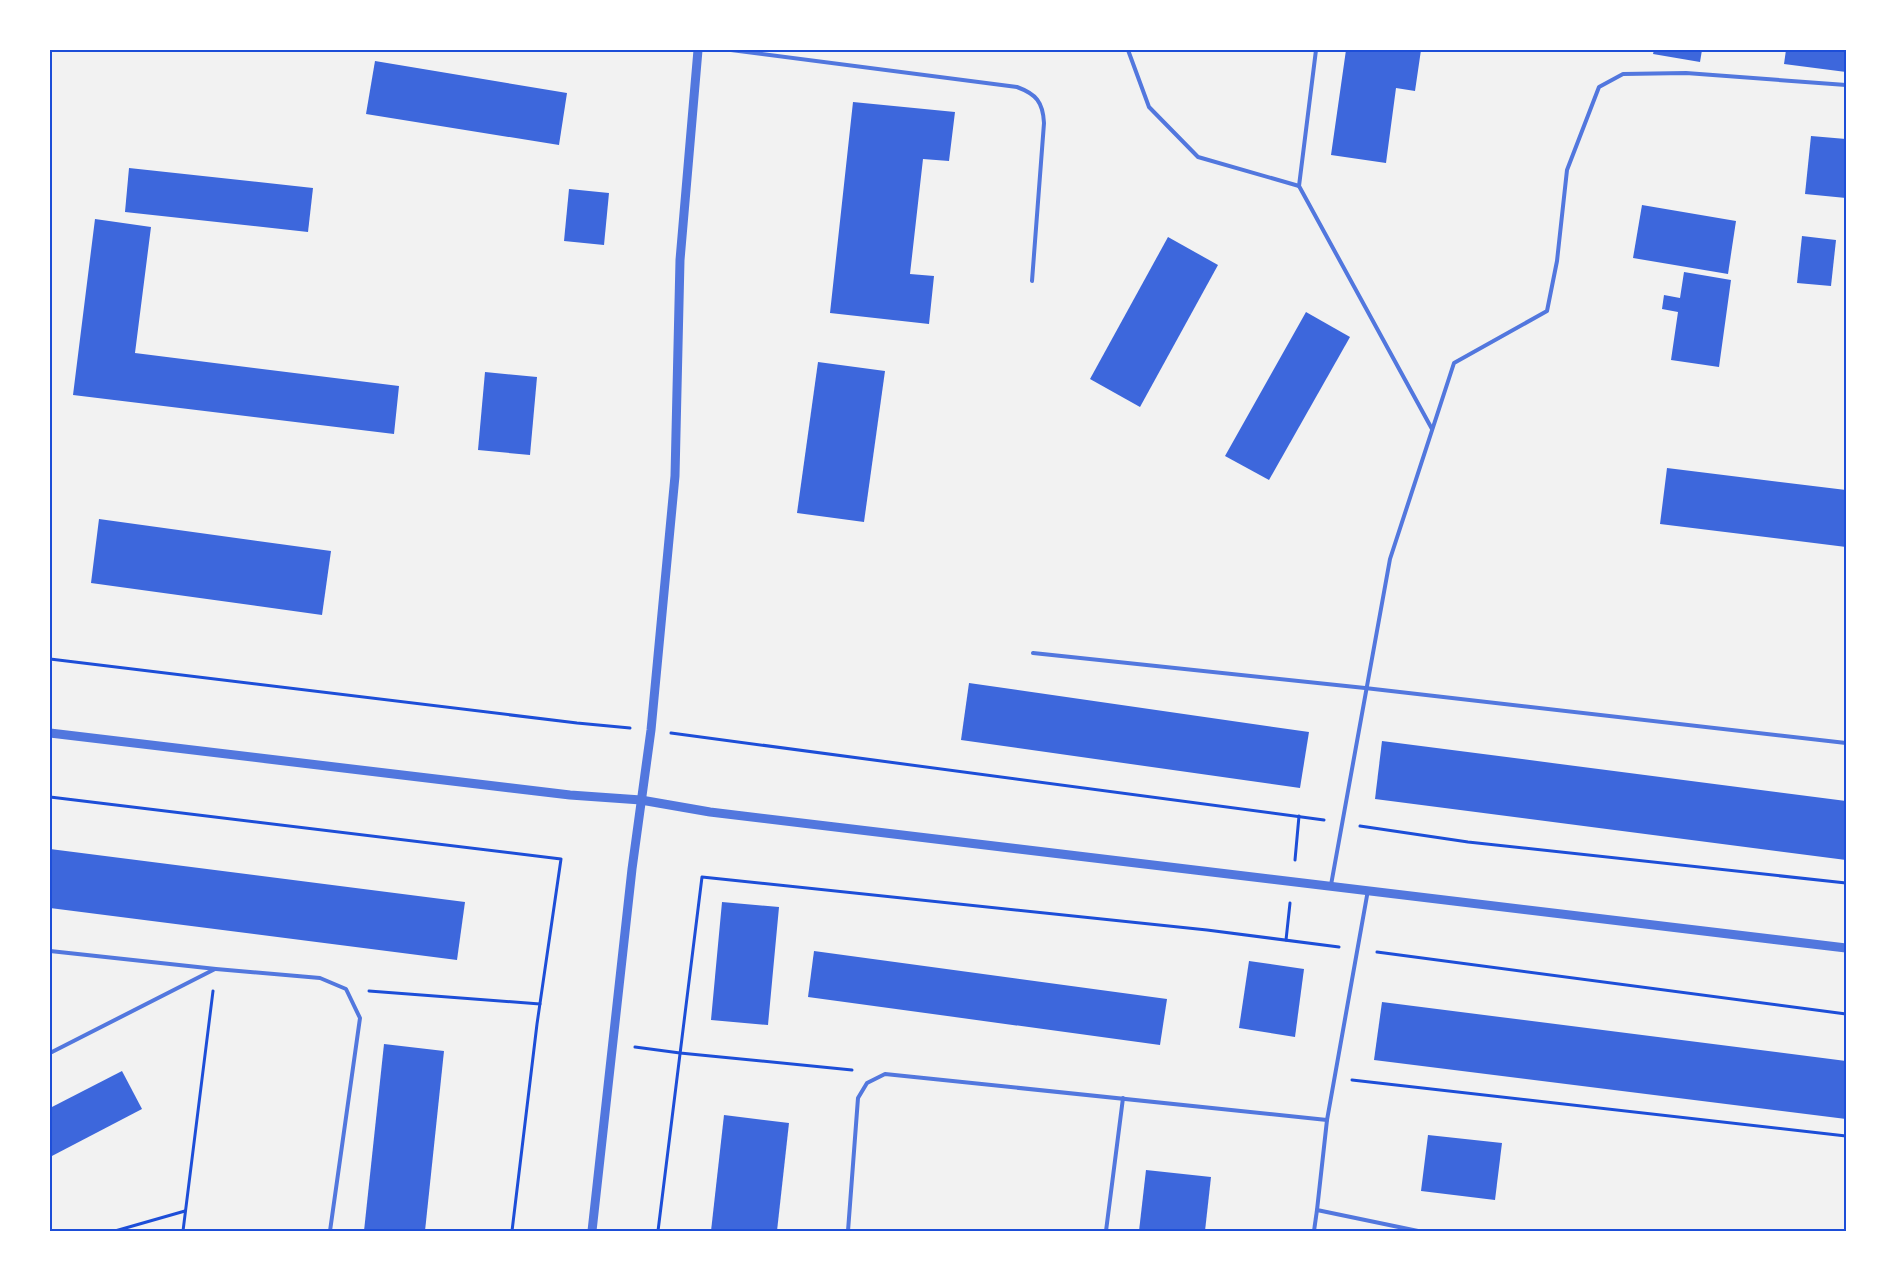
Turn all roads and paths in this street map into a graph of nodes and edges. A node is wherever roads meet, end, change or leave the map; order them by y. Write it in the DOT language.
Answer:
graph roads {
  1 [pos="698,50"];
  2 [pos="731,50"];
  3 [pos="1128,50"];
  4 [pos="1316,50"];
  5 [pos="1846,85"];
  6 [pos="1299,186"];
  7 [pos="1032,281"];
  8 [pos="1432,429"];
  9 [pos="1033,653"];
  10 [pos="50,659"];
  11 [pos="1365,688"];
  12 [pos="651,730"];
  13 [pos="50,733"];
  14 [pos="1846,743"];
  15 [pos="50,797"];
  16 [pos="641,800"];
  17 [pos="1343,823"];
  18 [pos="1846,884"];
  19 [pos="1331,885"];
  20 [pos="1368,890"];
  21 [pos="1846,948"];
  22 [pos="1357,950"];
  23 [pos="50,951"];
  24 [pos="216,969"];
  25 [pos="346,989"];
  26 [pos="540,1004"];
  27 [pos="1846,1014"];
  28 [pos="612,1044"];
  29 [pos="50,1053"];
  30 [pos="680,1053"];
  31 [pos="885,1074"];
  32 [pos="1334,1078"];
  33 [pos="1124,1098"];
  34 [pos="1327,1120"];
  35 [pos="1846,1136"];
  36 [pos="1316,1210"];
  37 [pos="185,1211"];
  38 [pos="115,1231"];
  39 [pos="183,1231"];
  40 [pos="330,1231"];
  41 [pos="512,1231"];
  42 [pos="592,1231"];
  43 [pos="658,1231"];
  44 [pos="848,1231"];
  45 [pos="1106,1231"];
  46 [pos="1314,1231"];
  47 [pos="1418,1231"];
  1 -- 12 [label="street"];
  2 -- 7 [label="lane"];
  3 -- 6 [label="lane"];
  4 -- 6 [label="lane"];
  5 -- 8 [label="lane"];
  6 -- 8 [label="lane"];
  8 -- 11 [label="lane"];
  9 -- 11 [label="lane"];
  10 -- 12 [label="path"];
  11 -- 14 [label="lane"];
  11 -- 17 [label="lane"];
  12 -- 16 [label="street"];
  12 -- 17 [label="path"];
  13 -- 16 [label="street"];
  15 -- 26 [label="path"];
  16 -- 19 [label="street"];
  16 -- 28 [label="street"];
  17 -- 18 [label="path"];
  17 -- 19 [label="lane"];
  19 -- 20 [label="street"];
  20 -- 21 [label="street"];
  20 -- 22 [label="lane"];
  22 -- 27 [label="path"];
  22 -- 30 [label="path"];
  22 -- 32 [label="lane"];
  23 -- 24 [label="lane"];
  24 -- 25 [label="lane"];
  24 -- 29 [label="lane"];
  24 -- 37 [label="path"];
  25 -- 26 [label="path"];
  25 -- 40 [label="lane"];
  26 -- 41 [label="path"];
  28 -- 30 [label="path"];
  28 -- 42 [label="street"];
  30 -- 31 [label="path"];
  30 -- 43 [label="path"];
  31 -- 33 [label="lane"];
  31 -- 44 [label="lane"];
  32 -- 34 [label="lane"];
  32 -- 35 [label="path"];
  33 -- 34 [label="lane"];
  33 -- 45 [label="lane"];
  34 -- 36 [label="lane"];
  36 -- 46 [label="lane"];
  36 -- 47 [label="lane"];
  37 -- 38 [label="path"];
  37 -- 39 [label="path"];
}
